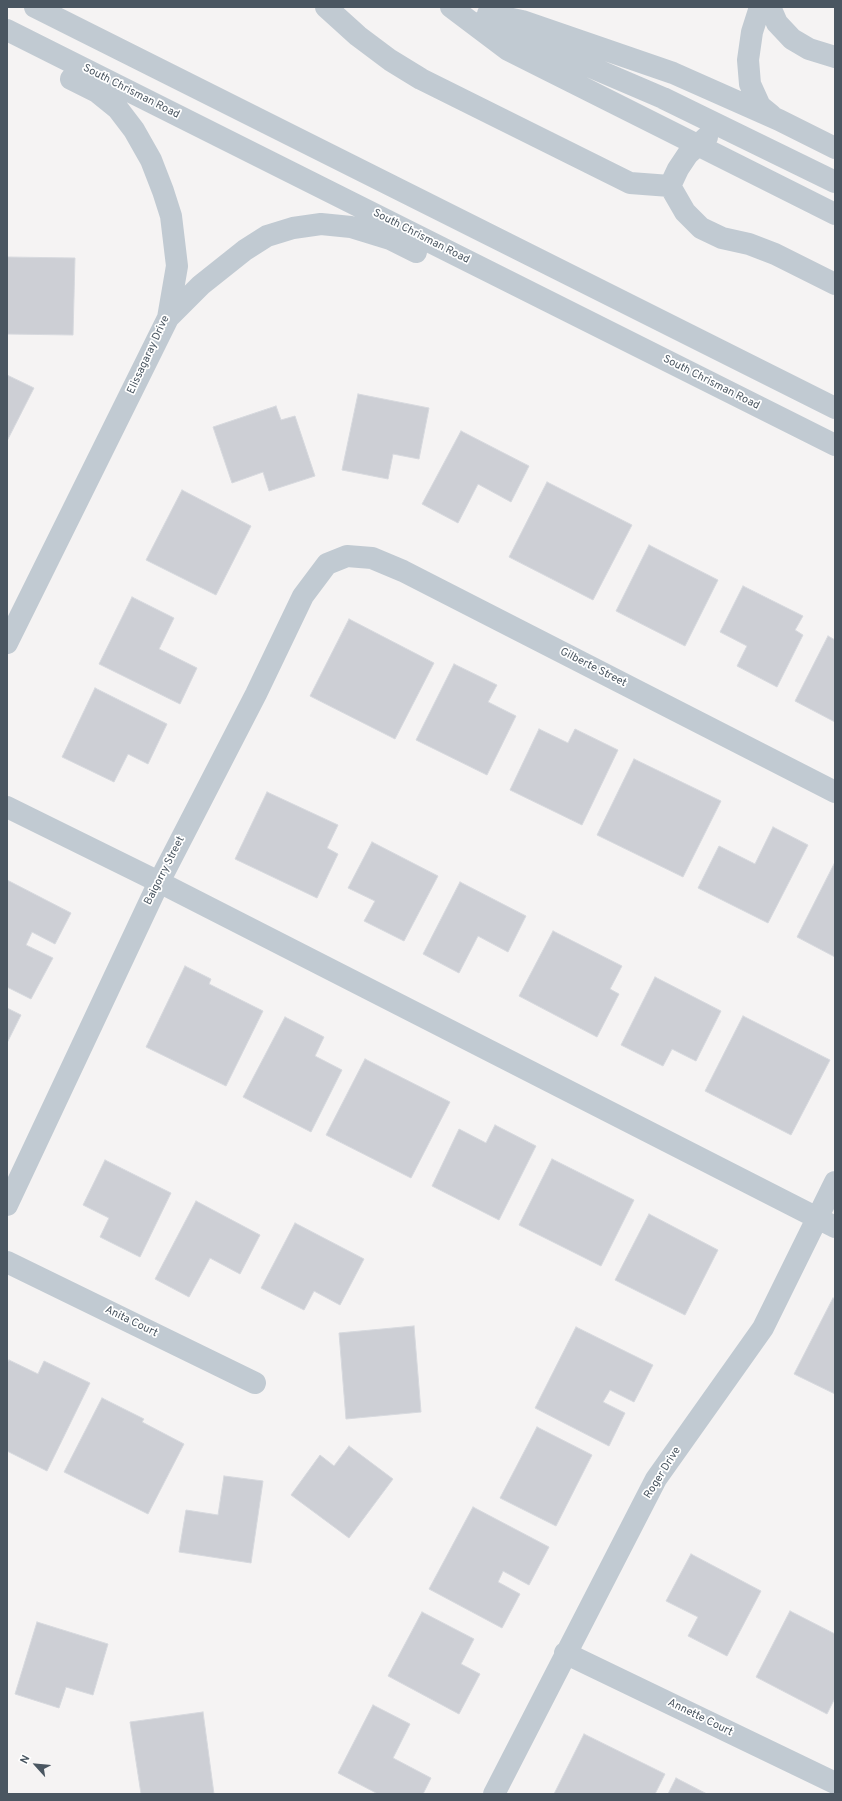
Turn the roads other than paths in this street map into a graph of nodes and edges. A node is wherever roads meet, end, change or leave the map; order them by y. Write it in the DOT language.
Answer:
graph roads {
  1 [pos="35,7"];
  2 [pos="326,7"];
  3 [pos="452,7"];
  4 [pos="760,7"];
  5 [pos="770,7"];
  6 [pos="7,30"];
  7 [pos="7,47"];
  8 [pos="835,57"];
  9 [pos="779,120"];
  10 [pos="724,127"];
  11 [pos="697,145"];
  12 [pos="835,148"];
  13 [pos="835,182"];
  14 [pos="670,186"];
  15 [pos="835,214"];
  16 [pos="835,284"];
  17 [pos="168,318"];
  18 [pos="835,408"];
  19 [pos="833,444"];
  20 [pos="347,556"];
  21 [pos="7,643"];
  22 [pos="835,792"];
  23 [pos="7,807"];
  24 [pos="159,882"];
  25 [pos="835,1182"];
  26 [pos="7,1205"];
  27 [pos="826,1222"];
  28 [pos="7,1262"];
  29 [pos="255,1383"];
  30 [pos="565,1653"];
  31 [pos="835,1783"];
  32 [pos="494,1794"];
  1 -- 18 [label="street"];
  2 -- 14 [label="street"];
  3 -- 9 [label="street"];
  3 -- 10 [label="street"];
  3 -- 11 [label="street"];
  4 -- 9 [label="street"];
  5 -- 8 [label="street"];
  6 -- 19 [label="street, South Chrisman Road"];
  7 -- 17 [label="street, Elissagaray Drive"];
  9 -- 10 [label="street"];
  9 -- 12 [label="street"];
  10 -- 11 [label="street"];
  10 -- 13 [label="street"];
  11 -- 14 [label="street"];
  11 -- 15 [label="street"];
  14 -- 16 [label="street"];
  17 -- 19 [label="street"];
  17 -- 21 [label="street, Elissagaray Drive"];
  20 -- 22 [label="street, Gilberte Street"];
  20 -- 24 [label="street, Baigorry Street"];
  23 -- 24 [label="street"];
  24 -- 26 [label="street, Baigorry Street"];
  24 -- 27 [label="street"];
  25 -- 27 [label="street, Roger Drive"];
  27 -- 30 [label="street, Roger Drive"];
  28 -- 29 [label="street, Anita Court"];
  30 -- 31 [label="street, Annette Court"];
  30 -- 32 [label="street, Roger Drive"];
}
